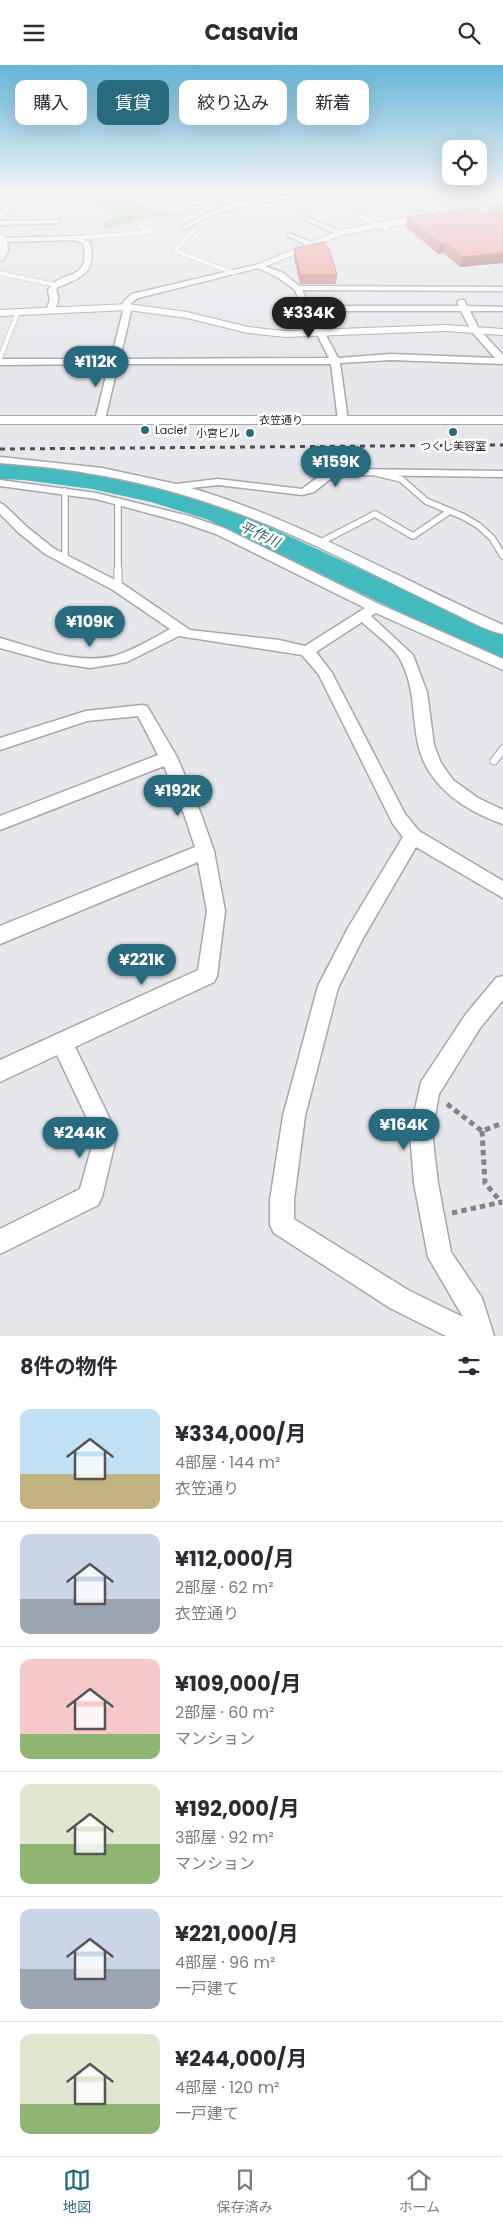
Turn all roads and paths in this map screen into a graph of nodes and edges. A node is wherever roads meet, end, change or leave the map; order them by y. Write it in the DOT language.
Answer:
graph roads {
  1 [pos="89,251"];
  2 [pos="176,251"];
  3 [pos="294,251"];
  4 [pos="258,266"];
  5 [pos="0,273"];
  6 [pos="234,273"];
  7 [pos="55,285"];
  8 [pos="297,288"];
  9 [pos="457,289"];
  10 [pos="503,289"];
  11 [pos="128,307"];
  12 [pos="307,308"];
  13 [pos="463,309"];
  14 [pos="503,309"];
  15 [pos="50,310"];
  16 [pos="18,312"];
  17 [pos="0,313"];
  18 [pos="475,330"];
  19 [pos="503,332"];
  20 [pos="320,334"];
  21 [pos="0,358"];
  22 [pos="335,361"];
  23 [pos="503,361"];
  24 [pos="0,362"];
  25 [pos="115,362"];
  26 [pos="0,420"];
  27 [pos="100,420"];
  28 [pos="343,420"];
  29 [pos="503,420"];
  30 [pos="0,460"];
  31 [pos="372,471"];
  32 [pos="503,473"];
  33 [pos="0,483"];
  34 [pos="174,487"];
  35 [pos="65,491"];
  36 [pos="118,501"];
  37 [pos="0,507"];
  38 [pos="450,511"];
  39 [pos="319,543"];
  40 [pos="503,557"];
  41 [pos="65,560"];
  42 [pos="118,587"];
  43 [pos="368,612"];
  44 [pos="503,630"];
  45 [pos="178,631"];
  46 [pos="0,643"];
  47 [pos="307,651"];
  48 [pos="503,665"];
  49 [pos="0,744"];
  50 [pos="503,749"];
  51 [pos="169,757"];
  52 [pos="494,761"];
  53 [pos="503,817"];
  54 [pos="0,823"];
  55 [pos="414,836"];
  56 [pos="205,851"];
  57 [pos="503,890"];
  58 [pos="0,935"];
  59 [pos="503,985"];
  60 [pos="62,1042"];
  61 [pos="0,1071"];
  62 [pos="429,1090"];
  63 [pos="503,1123"];
  64 [pos="482,1131"];
  65 [pos="502,1202"];
  66 [pos="432,1218"];
  67 [pos="0,1242"];
  68 [pos="473,1336"];
  69 [pos="481,1336"];
  1 -- 7 [label="street"];
  2 -- 6 [label="lane"];
  3 -- 4 [label="street"];
  4 -- 6 [label="street"];
  4 -- 8 [label="street"];
  5 -- 7 [label="lane"];
  6 -- 11 [label="street"];
  7 -- 15 [label="street"];
  8 -- 9 [label="street"];
  8 -- 12 [label="street"];
  9 -- 10 [label="street"];
  9 -- 13 [label="street"];
  11 -- 15 [label="street"];
  11 -- 20 [label="street"];
  11 -- 25 [label="street"];
  12 -- 13 [label="street"];
  12 -- 20 [label="street"];
  13 -- 14 [label="street"];
  13 -- 18 [label="street"];
  15 -- 16 [label="street"];
  16 -- 17 [label="street"];
  16 -- 21 [label="lane"];
  18 -- 19 [label="street"];
  18 -- 20 [label="street"];
  18 -- 23 [label="street"];
  20 -- 22 [label="street"];
  22 -- 23 [label="street"];
  22 -- 25 [label="street"];
  22 -- 28 [label="street"];
  24 -- 25 [label="street"];
  25 -- 27 [label="street"];
  26 -- 27 [label="street, 衣笠通り"];
  27 -- 28 [label="street, 衣笠通り"];
  28 -- 29 [label="street, 衣笠通り"];
  30 -- 34 [label="street"];
  31 -- 32 [label="street"];
  31 -- 34 [label="street"];
  31 -- 38 [label="lane"];
  33 -- 35 [label="street"];
  34 -- 39 [label="street"];
  35 -- 36 [label="street"];
  35 -- 41 [label="lane"];
  36 -- 42 [label="lane"];
  36 -- 43 [label="street"];
  37 -- 41 [label="street"];
  38 -- 39 [label="lane"];
  38 -- 40 [label="lane"];
  39 -- 44 [label="street"];
  41 -- 42 [label="street"];
  42 -- 45 [label="street"];
  43 -- 47 [label="street"];
  43 -- 48 [label="street"];
  43 -- 53 [label="street"];
  45 -- 46 [label="street"];
  45 -- 47 [label="street"];
  47 -- 55 [label="street"];
  49 -- 51 [label="street"];
  50 -- 52 [label="lane"];
  51 -- 54 [label="street"];
  51 -- 56 [label="street"];
  55 -- 57 [label="street"];
  55 -- 68 [label="street"];
  56 -- 58 [label="street"];
  56 -- 60 [label="street"];
  59 -- 62 [label="street"];
  60 -- 61 [label="street"];
  60 -- 67 [label="street"];
  62 -- 64 [label="path"];
  62 -- 66 [label="street"];
  63 -- 64 [label="path"];
  64 -- 65 [label="path"];
  65 -- 66 [label="path"];
  66 -- 69 [label="street"];
}
